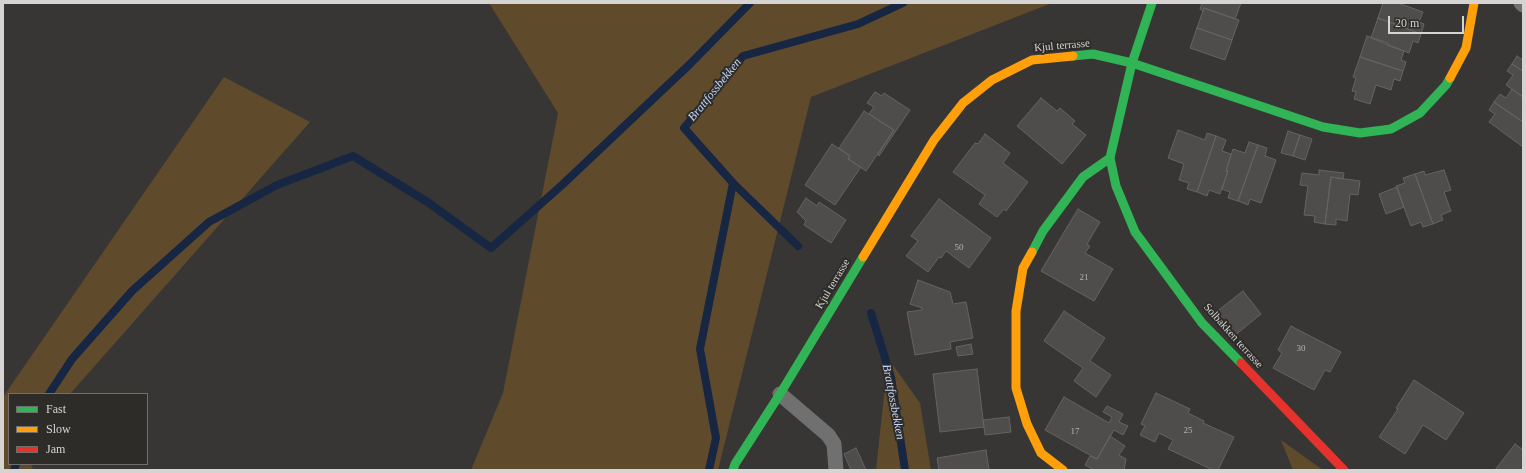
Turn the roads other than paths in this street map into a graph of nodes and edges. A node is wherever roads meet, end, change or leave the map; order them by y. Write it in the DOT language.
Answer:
graph roads {
  1 [pos="1152,3"];
  2 [pos="1474,3"];
  3 [pos="1132,63"];
  4 [pos="1110,158"];
  5 [pos="780,394"];
  6 [pos="733,470"];
  7 [pos="836,470"];
  8 [pos="1063,470"];
  9 [pos="1344,470"];
  1 -- 3 [label="street, Solbakken terrasse"];
  2 -- 3 [label="street, Kjul terrasse"];
  3 -- 4 [label="street, Solbakken terrasse"];
  3 -- 5 [label="street, Kjul terrasse"];
  4 -- 8 [label="street"];
  4 -- 9 [label="street, Solbakken terrasse"];
  5 -- 6 [label="street, Kjul terrasse"];
  5 -- 7 [label="lane"];
}
